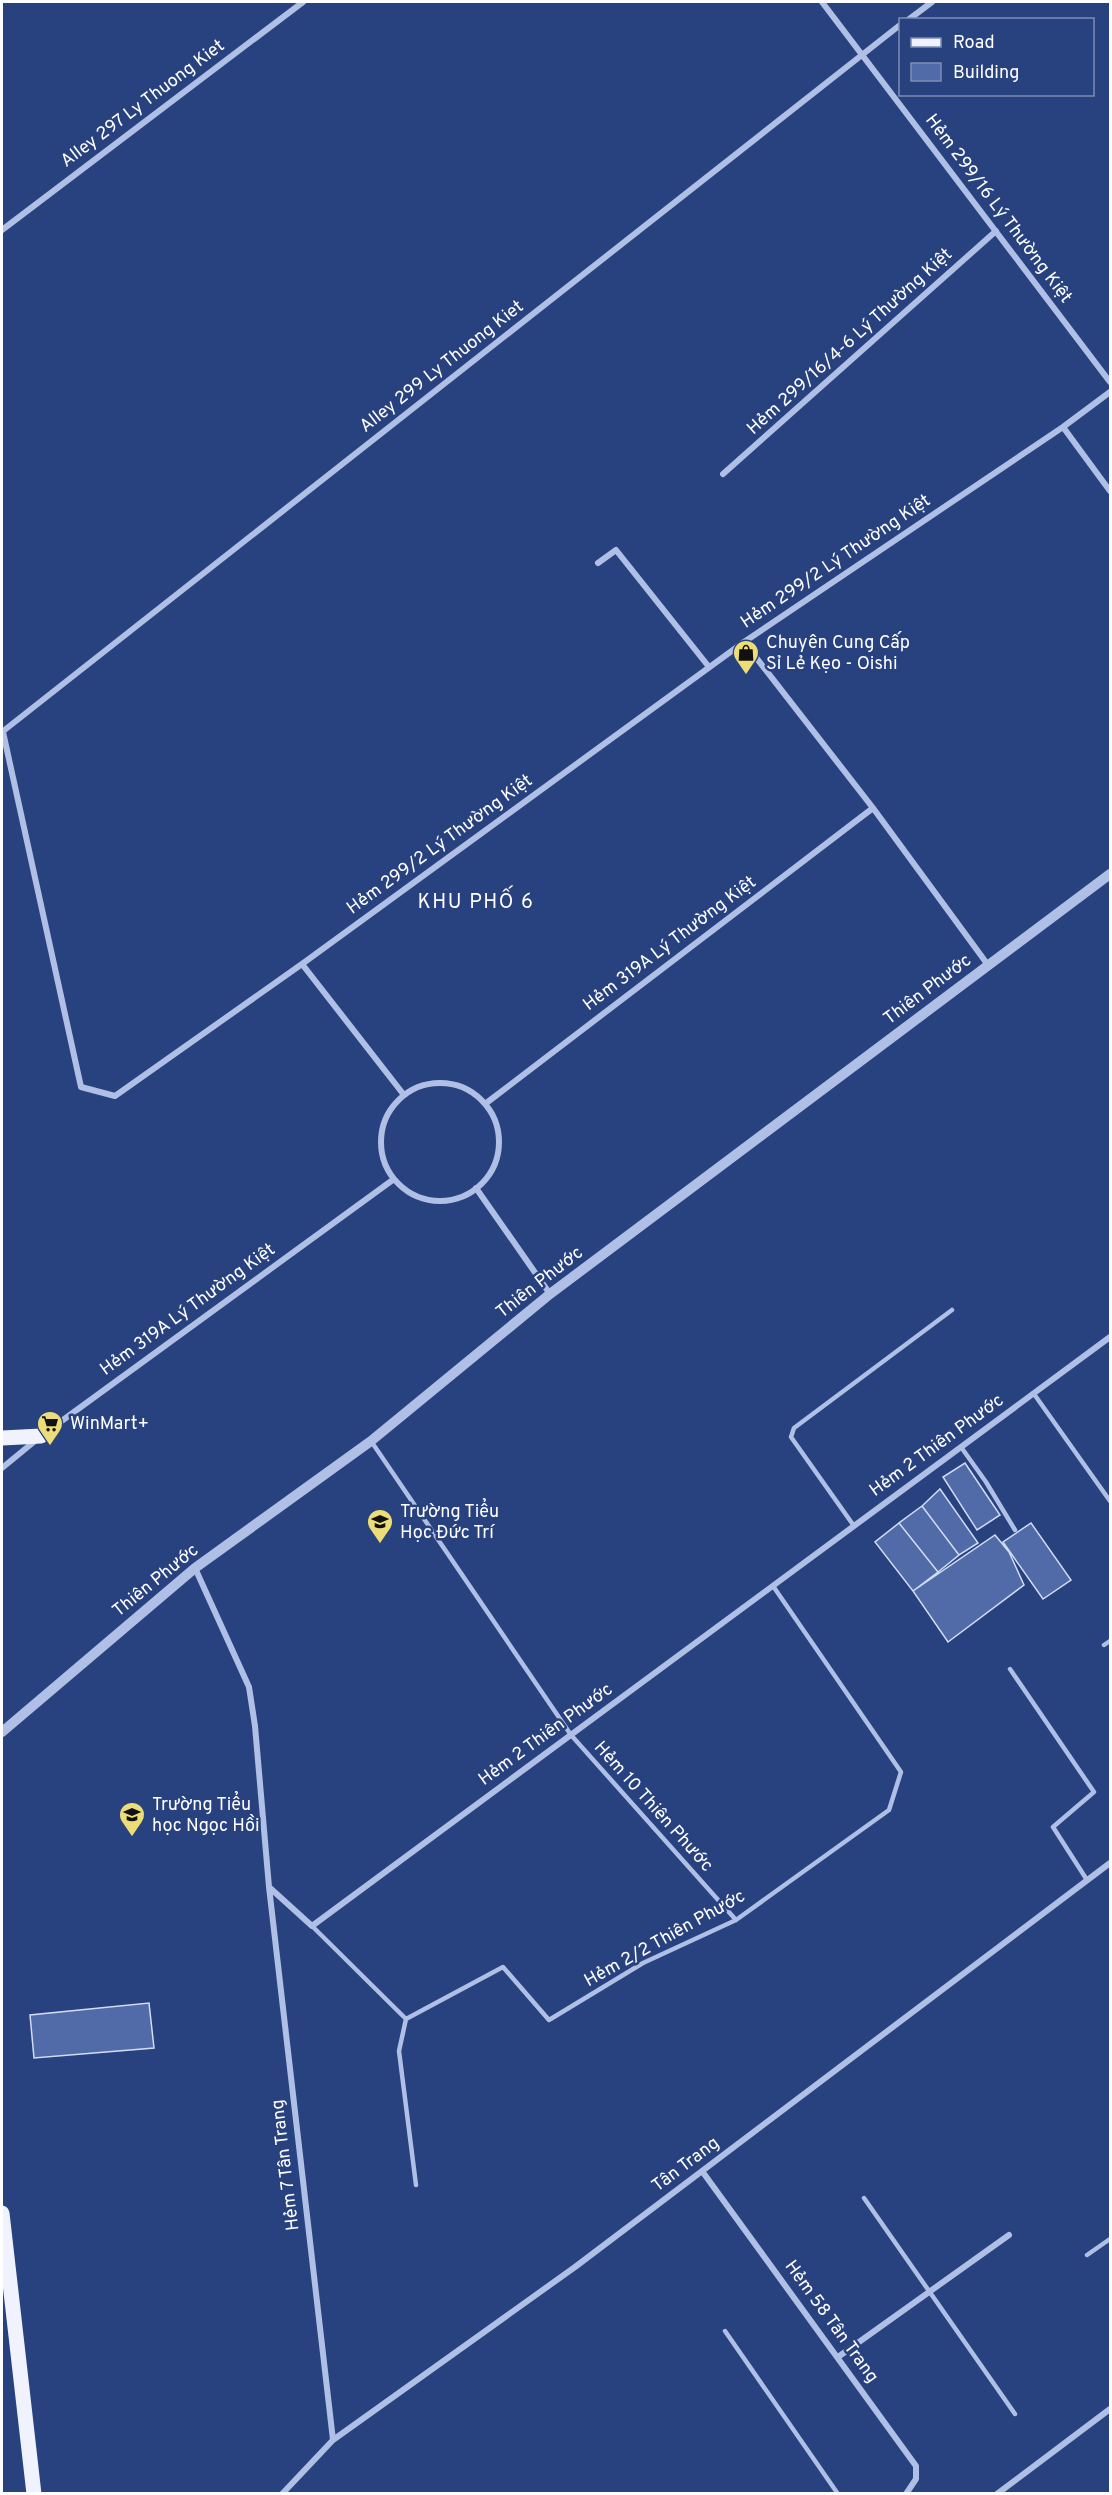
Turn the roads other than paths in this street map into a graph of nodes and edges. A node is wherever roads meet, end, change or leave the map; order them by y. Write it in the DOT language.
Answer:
graph roads {
  1 [pos="303,2"];
  2 [pos="822,2"];
  3 [pos="932,2"];
  4 [pos="911,18"];
  5 [pos="899,26"];
  6 [pos="862,55"];
  7 [pos="2,230"];
  8 [pos="996,231"];
  9 [pos="1110,382"];
  10 [pos="1110,392"];
  11 [pos="1063,427"];
  12 [pos="723,474"];
  13 [pos="1110,491"];
  14 [pos="598,563"];
  15 [pos="744,642"];
  16 [pos="709,667"];
  17 [pos="2,732"];
  18 [pos="873,808"];
  19 [pos="1110,874"];
  20 [pos="302,964"];
  21 [pos="988,965"];
  22 [pos="404,1095"];
  23 [pos="485,1104"];
  24 [pos="394,1179"];
  25 [pos="476,1188"];
  26 [pos="550,1294"];
  27 [pos="952,1310"];
  28 [pos="1110,1337"];
  29 [pos="1034,1394"];
  30 [pos="41,1436"];
  31 [pos="2,1438"];
  32 [pos="370,1442"];
  33 [pos="961,1447"];
  34 [pos="2,1468"];
  35 [pos="1110,1501"];
  36 [pos="854,1526"];
  37 [pos="1015,1530"];
  38 [pos="195,1568"];
  39 [pos="773,1586"];
  40 [pos="1110,1641"];
  41 [pos="1104,1645"];
  42 [pos="1010,1669"];
  43 [pos="2,1732"];
  44 [pos="571,1735"];
  45 [pos="1110,1863"];
  46 [pos="1087,1880"];
  47 [pos="269,1887"];
  48 [pos="736,1920"];
  49 [pos="312,1926"];
  50 [pos="406,2019"];
  51 [pos="702,2171"];
  52 [pos="416,2184"];
  53 [pos="864,2198"];
  54 [pos="2,2213"];
  55 [pos="1009,2235"];
  56 [pos="1110,2239"];
  57 [pos="1087,2255"];
  58 [pos="929,2293"];
  59 [pos="725,2331"];
  60 [pos="838,2357"];
  61 [pos="1110,2409"];
  62 [pos="1015,2414"];
  63 [pos="333,2440"];
  64 [pos="1001,2492"];
  65 [pos="34,2493"];
  66 [pos="283,2493"];
  67 [pos="838,2493"];
  68 [pos="906,2493"];
  1 -- 7 [label="street, Alley 297 Ly Thuong Kiet"];
  2 -- 6 [label="street, Hẻm 299/16 Lý Thường Kiệt"];
  3 -- 4 [label="street"];
  5 -- 6 [label="street, Alley 299 Ly Thuong Kiet"];
  6 -- 8 [label="street, Hẻm 299/16 Lý Thường Kiệt"];
  6 -- 17 [label="street, Alley 299 Ly Thuong Kiet"];
  8 -- 9 [label="street, Hẻm 299/16 Lý Thường Kiệt"];
  8 -- 12 [label="street, Hẻm 299/16/4-6 Lý Thường Kiệt"];
  10 -- 11 [label="street, Hẻm 299/2 Lý Thường Kiệt"];
  11 -- 13 [label="street"];
  11 -- 15 [label="street, Hẻm 299/2 Lý Thường Kiệt"];
  14 -- 16 [label="street"];
  15 -- 16 [label="street, Hẻm 299/2 Lý Thường Kiệt"];
  15 -- 18 [label="street"];
  16 -- 20 [label="street, Hẻm 299/2 Lý Thường Kiệt"];
  17 -- 20 [label="street, Hẻm 299/2 Lý Thường Kiệt"];
  18 -- 21 [label="street"];
  18 -- 23 [label="street, Hẻm 319A Lý Thường Kiệt"];
  19 -- 21 [label="street, Thiên Phước"];
  20 -- 22 [label="street"];
  21 -- 26 [label="street, Thiên Phước"];
  22 -- 23 [label="street"];
  22 -- 24 [label="street"];
  23 -- 25 [label="street"];
  24 -- 25 [label="street"];
  24 -- 30 [label="street, Hẻm 319A Lý Thường Kiệt"];
  25 -- 26 [label="street"];
  26 -- 32 [label="street, Thiên Phước"];
  27 -- 36 [label="lane"];
  28 -- 29 [label="street, Hẻm 2 Thiên Phước"];
  29 -- 33 [label="street, Hẻm 2 Thiên Phước"];
  29 -- 35 [label="lane"];
  30 -- 31 [label="main road"];
  30 -- 34 [label="street, Hẻm 319A Lý Thường Kiệt"];
  32 -- 38 [label="street, Thiên Phước"];
  32 -- 44 [label="lane, Hẻm 10 Thiên Phước"];
  33 -- 36 [label="street, Hẻm 2 Thiên Phước"];
  33 -- 37 [label="lane"];
  36 -- 39 [label="street, Hẻm 2 Thiên Phước"];
  38 -- 43 [label="street, Thiên Phước"];
  38 -- 47 [label="street"];
  39 -- 44 [label="street, Hẻm 2 Thiên Phước"];
  39 -- 48 [label="lane, Hẻm 2/2 Thiên Phước"];
  40 -- 41 [label="lane"];
  42 -- 46 [label="lane"];
  44 -- 48 [label="lane, Hẻm 10 Thiên Phước"];
  44 -- 49 [label="street, Hẻm 2 Thiên Phước"];
  45 -- 46 [label="street, Tân Trang"];
  46 -- 51 [label="street, Tân Trang"];
  47 -- 49 [label="street"];
  47 -- 63 [label="street, Hẻm 7 Tân Trang"];
  48 -- 50 [label="lane, Hẻm 2/2 Thiên Phước"];
  49 -- 50 [label="lane"];
  50 -- 52 [label="lane"];
  51 -- 60 [label="street, Hẻm 58 Tân Trang"];
  51 -- 63 [label="street, Tân Trang"];
  53 -- 58 [label="lane"];
  54 -- 65 [label="main road"];
  55 -- 58 [label="street"];
  56 -- 57 [label="lane"];
  58 -- 60 [label="street"];
  58 -- 62 [label="lane"];
  59 -- 67 [label="lane"];
  60 -- 68 [label="street, Hẻm 58 Tân Trang"];
  61 -- 64 [label="street"];
  63 -- 66 [label="street, Tân Trang"];
}
